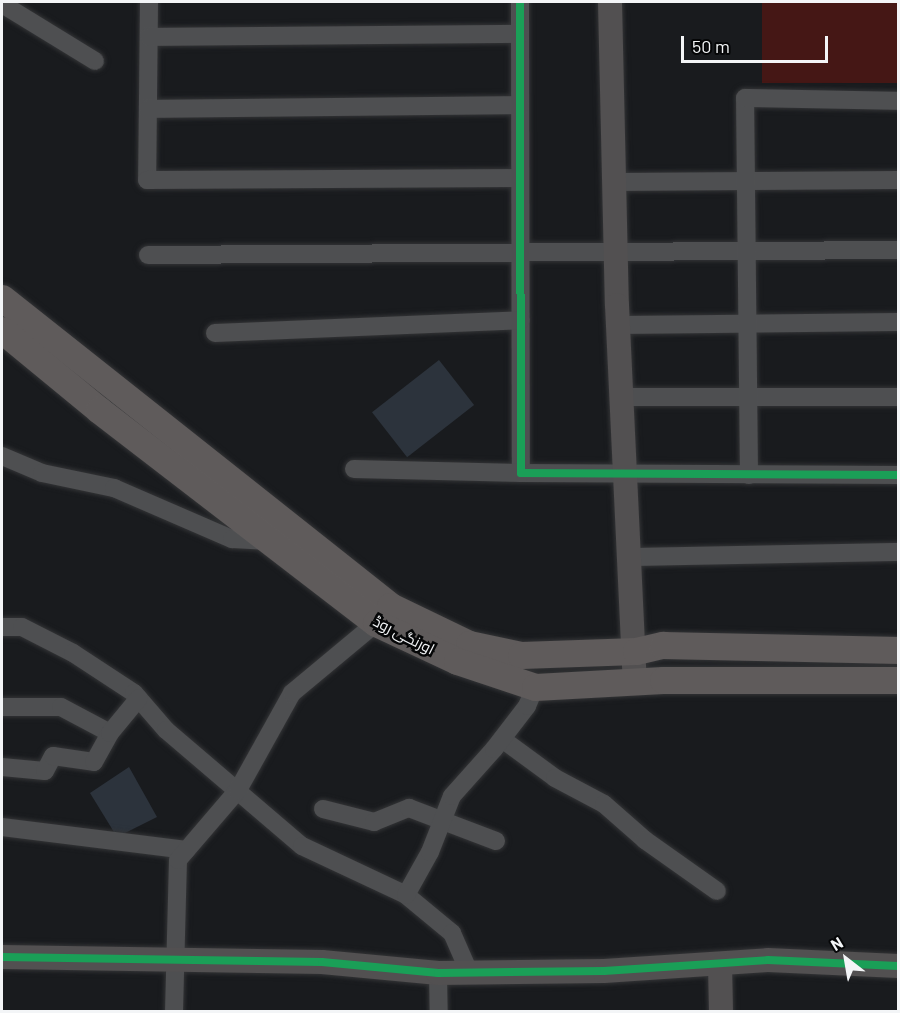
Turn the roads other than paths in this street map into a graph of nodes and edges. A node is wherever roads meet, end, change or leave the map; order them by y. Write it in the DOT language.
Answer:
graph roads {
  1 [pos="149,2"];
  2 [pos="520,2"];
  3 [pos="610,2"];
  4 [pos="2,4"];
  5 [pos="520,34"];
  6 [pos="149,37"];
  7 [pos="94,61"];
  8 [pos="898,101"];
  9 [pos="520,105"];
  10 [pos="148,109"];
  11 [pos="520,178"];
  12 [pos="746,179"];
  13 [pos="898,180"];
  14 [pos="615,182"];
  15 [pos="747,250"];
  16 [pos="898,250"];
  17 [pos="520,251"];
  18 [pos="616,253"];
  19 [pos="148,255"];
  20 [pos="2,298"];
  21 [pos="521,320"];
  22 [pos="898,322"];
  23 [pos="747,324"];
  24 [pos="618,325"];
  25 [pos="2,330"];
  26 [pos="215,333"];
  27 [pos="621,397"];
  28 [pos="748,397"];
  29 [pos="898,397"];
  30 [pos="2,456"];
  31 [pos="354,469"];
  32 [pos="625,472"];
  33 [pos="521,473"];
  34 [pos="749,475"];
  35 [pos="898,475"];
  36 [pos="272,542"];
  37 [pos="898,552"];
  38 [pos="629,557"];
  39 [pos="376,623"];
  40 [pos="2,627"];
  41 [pos="898,650"];
  42 [pos="636,651"];
  43 [pos="898,680"];
  44 [pos="635,681"];
  45 [pos="535,687"];
  46 [pos="139,698"];
  47 [pos="2,707"];
  48 [pos="110,733"];
  49 [pos="501,739"];
  50 [pos="2,767"];
  51 [pos="238,790"];
  52 [pos="323,809"];
  53 [pos="446,819"];
  54 [pos="2,827"];
  55 [pos="496,841"];
  56 [pos="188,850"];
  57 [pos="717,891"];
  58 [pos="406,895"];
  59 [pos="2,957"];
  60 [pos="173,961"];
  61 [pos="720,964"];
  62 [pos="898,966"];
  63 [pos="469,972"];
  64 [pos="438,973"];
  65 [pos="174,1011"];
  66 [pos="439,1011"];
  67 [pos="721,1011"];
  1 -- 6 [label="street"];
  2 -- 5 [label="street"];
  3 -- 14 [label="street"];
  4 -- 7 [label="street"];
  5 -- 6 [label="street"];
  5 -- 9 [label="street"];
  6 -- 10 [label="street"];
  8 -- 12 [label="street"];
  9 -- 10 [label="street"];
  9 -- 11 [label="street"];
  10 -- 11 [label="street"];
  11 -- 17 [label="street"];
  12 -- 13 [label="street"];
  12 -- 14 [label="street"];
  12 -- 15 [label="street"];
  14 -- 18 [label="street"];
  15 -- 16 [label="street"];
  15 -- 18 [label="street"];
  15 -- 23 [label="street"];
  17 -- 18 [label="street"];
  17 -- 19 [label="street"];
  17 -- 21 [label="street"];
  18 -- 24 [label="street"];
  20 -- 42 [label="main road"];
  21 -- 26 [label="street"];
  21 -- 33 [label="street"];
  22 -- 23 [label="street"];
  23 -- 24 [label="street"];
  23 -- 28 [label="street"];
  24 -- 27 [label="street"];
  25 -- 36 [label="main road, اورنگی روڈ"];
  27 -- 28 [label="street"];
  27 -- 32 [label="street"];
  28 -- 29 [label="street"];
  28 -- 34 [label="street"];
  30 -- 36 [label="street"];
  31 -- 33 [label="street"];
  32 -- 33 [label="street"];
  32 -- 34 [label="street"];
  32 -- 38 [label="street"];
  34 -- 35 [label="street"];
  36 -- 39 [label="main road, اورنگی روڈ"];
  37 -- 38 [label="street"];
  38 -- 42 [label="street"];
  39 -- 45 [label="main road, اورنگی روڈ"];
  39 -- 51 [label="street"];
  40 -- 46 [label="street"];
  41 -- 42 [label="main road"];
  42 -- 44 [label="street"];
  43 -- 44 [label="main road, اورنگی روڈ"];
  44 -- 45 [label="main road, اورنگی روڈ"];
  45 -- 49 [label="street"];
  46 -- 48 [label="street"];
  46 -- 51 [label="street"];
  47 -- 48 [label="street"];
  48 -- 50 [label="street"];
  49 -- 53 [label="street"];
  49 -- 57 [label="street"];
  51 -- 56 [label="street"];
  51 -- 58 [label="street"];
  52 -- 53 [label="street"];
  53 -- 55 [label="street"];
  53 -- 58 [label="street"];
  54 -- 56 [label="street"];
  56 -- 60 [label="street"];
  58 -- 63 [label="street"];
  59 -- 60 [label="street"];
  60 -- 64 [label="street"];
  60 -- 65 [label="street"];
  61 -- 62 [label="street"];
  61 -- 63 [label="street"];
  61 -- 67 [label="street"];
  63 -- 64 [label="street"];
  64 -- 66 [label="street"];
}
